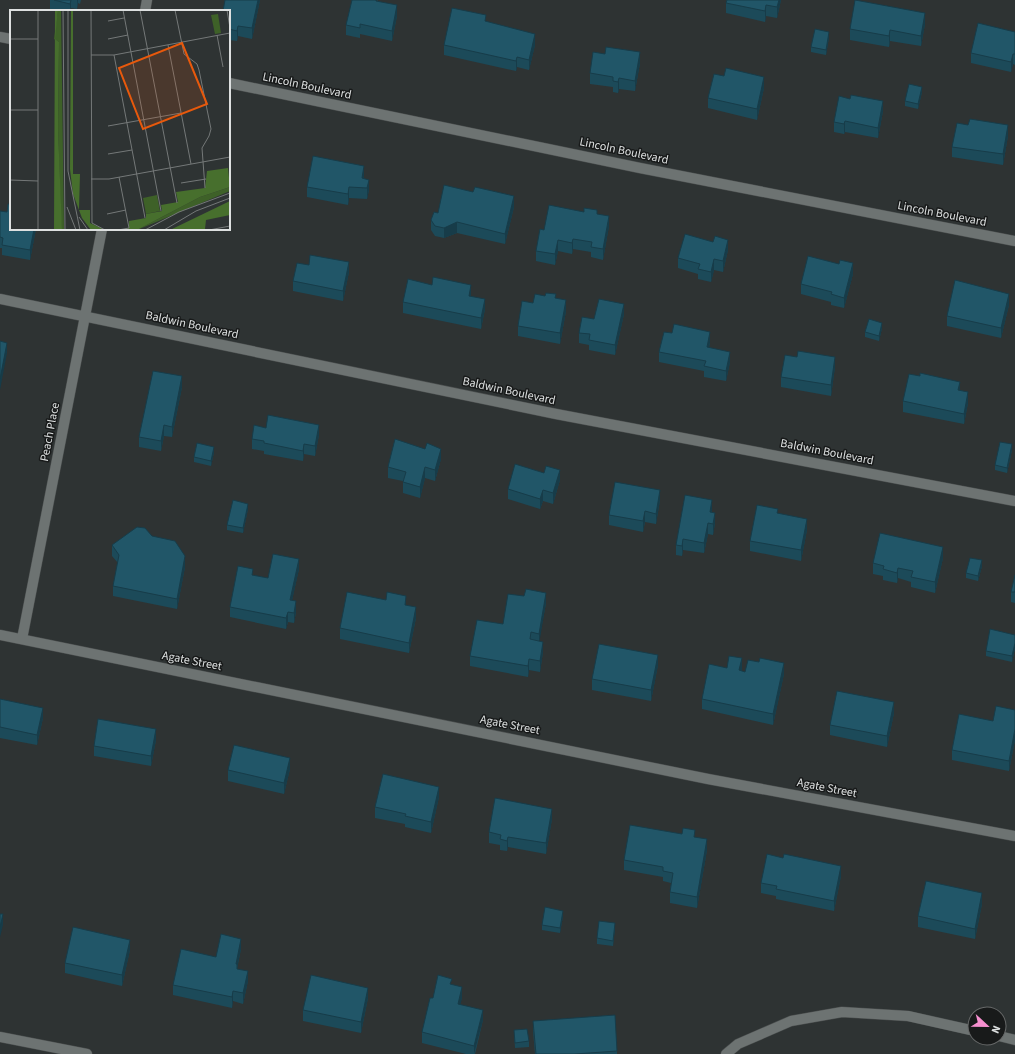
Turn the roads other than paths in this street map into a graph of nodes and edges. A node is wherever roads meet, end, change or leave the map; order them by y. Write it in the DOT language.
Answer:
graph roads {
  1 [pos="147,0"];
  2 [pos="145,10"];
  3 [pos="0,37"];
  4 [pos="10,39"];
  5 [pos="230,83"];
  6 [pos="102,230"];
  7 [pos="1015,241"];
  8 [pos="0,299"];
  9 [pos="86,317"];
  10 [pos="1015,501"];
  11 [pos="0,635"];
  12 [pos="22,639"];
  13 [pos="1015,836"];
  14 [pos="967,1029"];
  15 [pos="0,1037"];
  16 [pos="87,1054"];
  17 [pos="726,1054"];
  1 -- 2 [label="street"];
  3 -- 4 [label="street"];
  5 -- 7 [label="street, Lincoln Boulevard"];
  6 -- 9 [label="street, Peach Place"];
  8 -- 9 [label="street, Baldwin Boulevard"];
  9 -- 10 [label="street, Baldwin Boulevard"];
  9 -- 12 [label="street, Peach Place"];
  11 -- 12 [label="street, Agate Street"];
  12 -- 13 [label="street, Agate Street"];
  14 -- 17 [label="street"];
  15 -- 16 [label="street"];
}
